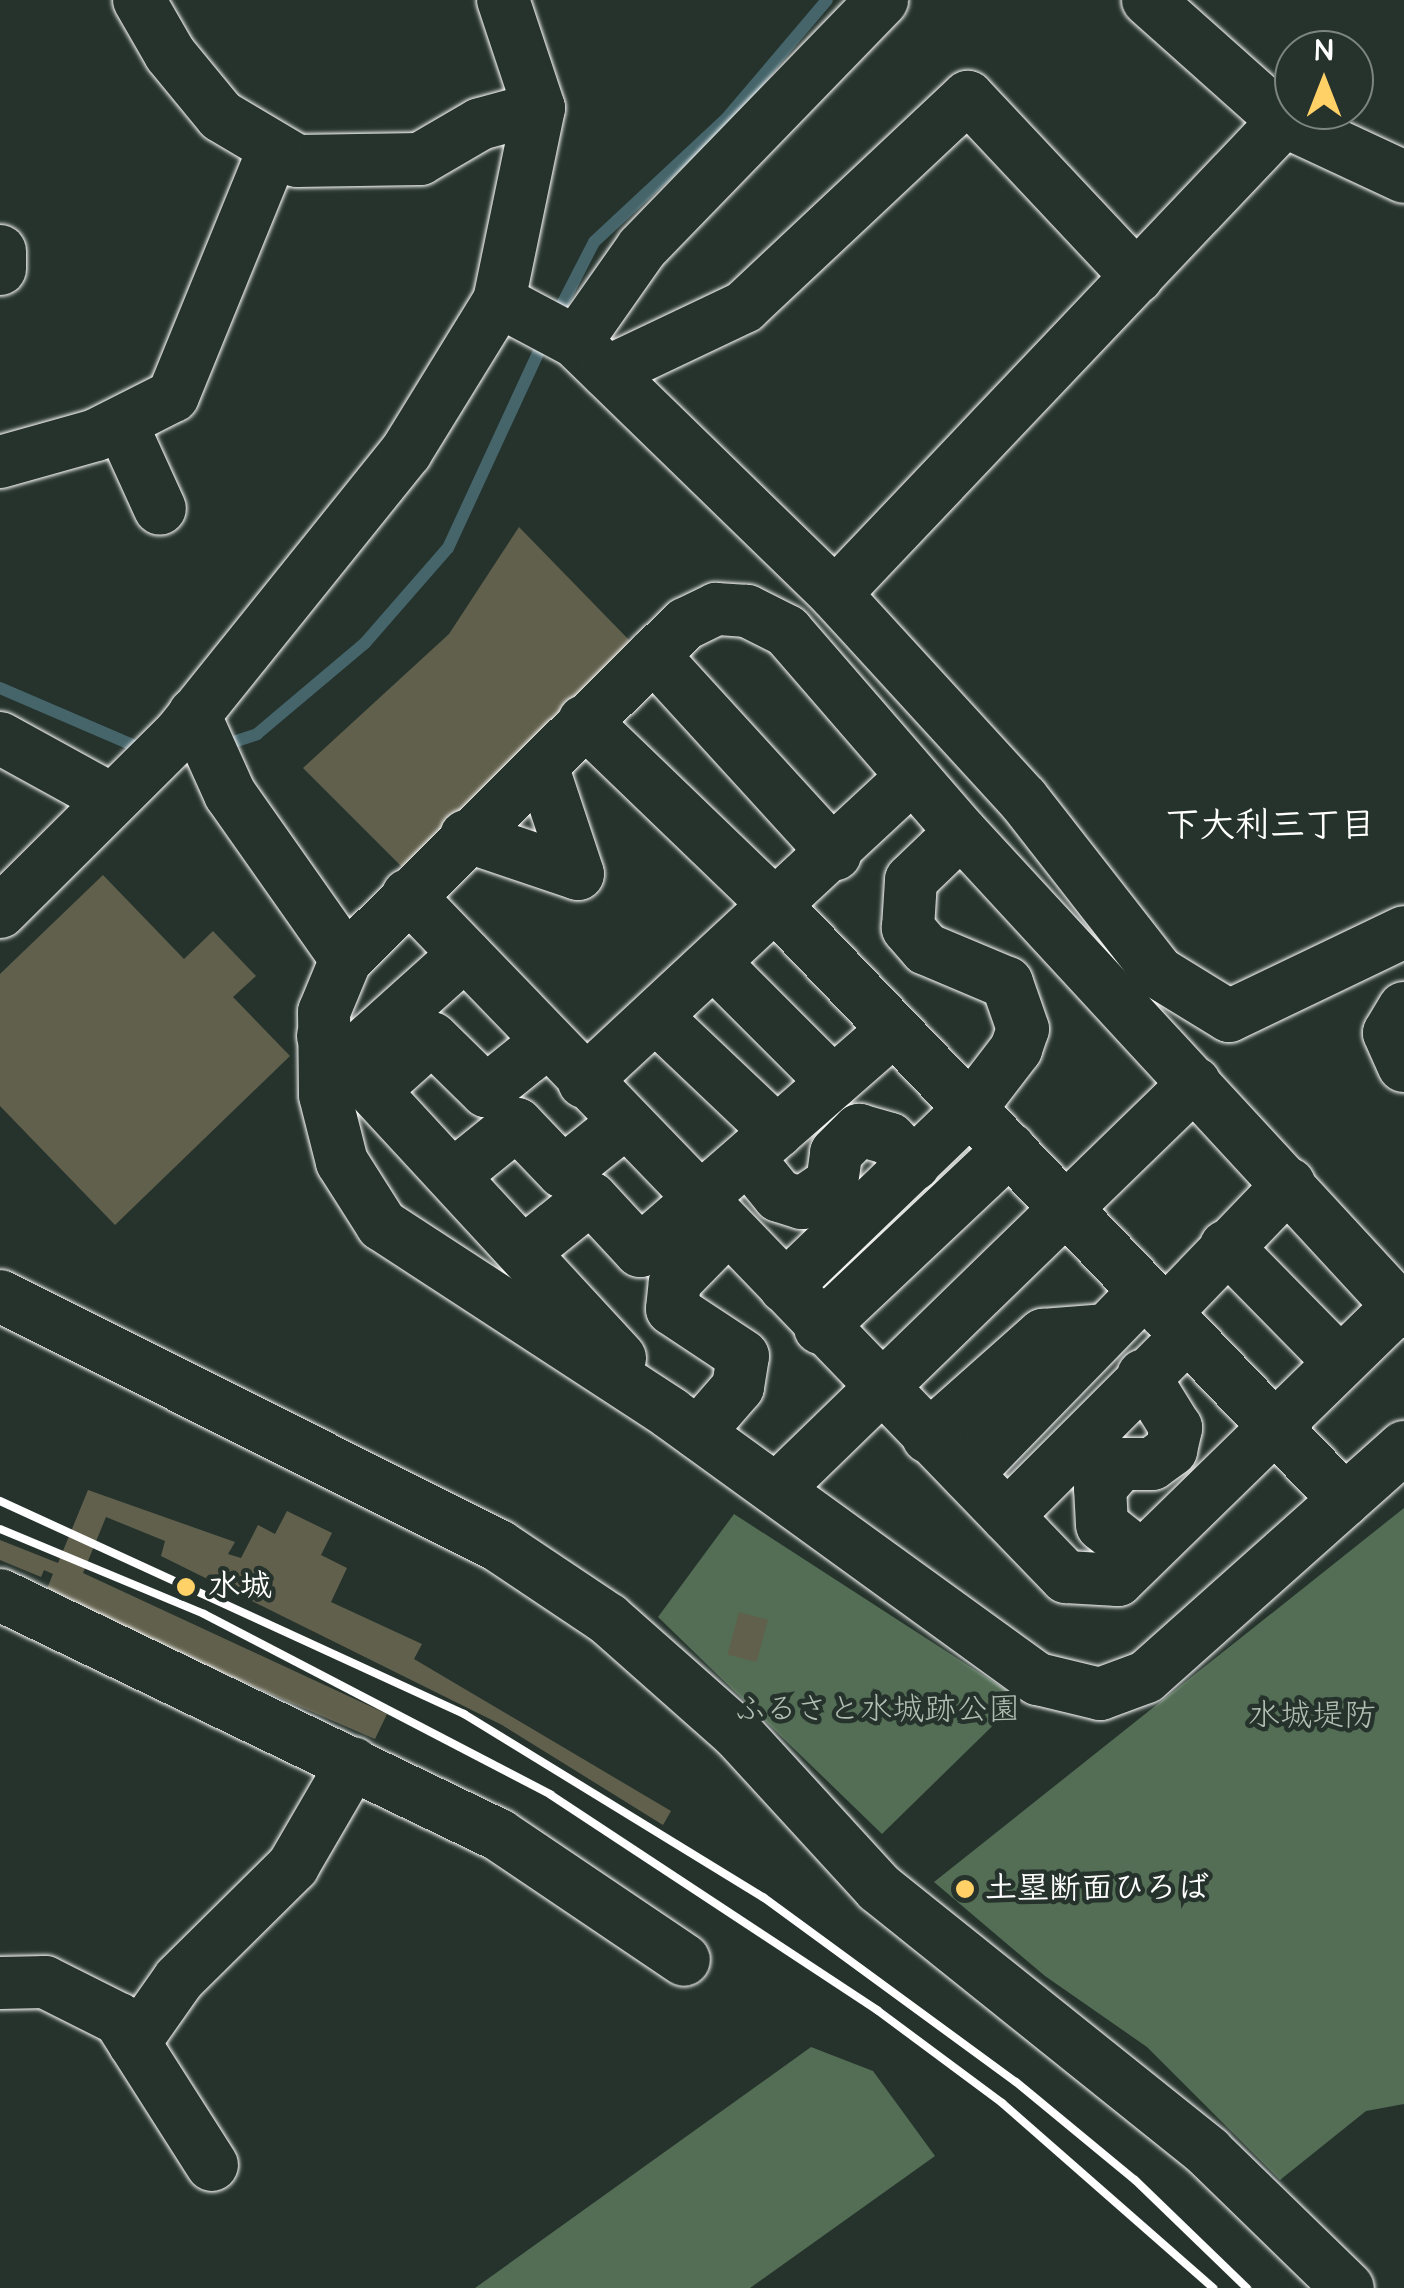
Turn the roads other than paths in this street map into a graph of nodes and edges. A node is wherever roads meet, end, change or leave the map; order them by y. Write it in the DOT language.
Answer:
graph roads {
  1 [pos="139,0"];
  2 [pos="503,0"];
  3 [pos="882,0"];
  4 [pos="1148,0"];
  5 [pos="539,108"];
  6 [pos="1274,113"];
  7 [pos="1276,130"];
  8 [pos="1301,130"];
  9 [pos="274,149"];
  10 [pos="1404,177"];
  11 [pos="0,251"];
  12 [pos="0,269"];
  13 [pos="1137,276"];
  14 [pos="499,301"];
  15 [pos="591,357"];
  16 [pos="121,422"];
  17 [pos="0,462"];
  18 [pos="160,509"];
  19 [pos="835,594"];
  20 [pos="653,655"];
  21 [pos="584,721"];
  22 [pos="187,724"];
  23 [pos="0,738"];
  24 [pos="542,766"];
  25 [pos="912,777"];
  26 [pos="118,792"];
  27 [pos="961,832"];
  28 [pos="466,836"];
  29 [pos="835,854"];
  30 [pos="408,895"];
  31 [pos="774,905"];
  32 [pos="0,912"];
  33 [pos="1404,932"];
  34 [pos="465,954"];
  35 [pos="346,959"];
  36 [pos="715,964"];
  37 [pos="1404,1008"];
  38 [pos="656,1017"];
  39 [pos="892,1030"];
  40 [pos="546,1042"];
  41 [pos="349,1061"];
  42 [pos="1404,1066"];
  43 [pos="584,1082"];
  44 [pos="833,1082"];
  45 [pos="1195,1084"];
  46 [pos="970,1109"];
  47 [pos="624,1124"];
  48 [pos="762,1145"];
  49 [pos="1010,1149"];
  50 [pos="914,1164"];
  51 [pos="454,1175"];
  52 [pos="1289,1184"];
  53 [pos="1066,1212"];
  54 [pos="713,1214"];
  55 [pos="1226,1246"];
  56 [pos="524,1252"];
  57 [pos="785,1287"];
  58 [pos="0,1296"];
  59 [pos="1402,1309"];
  60 [pos="1166,1315"];
  61 [pos="820,1328"];
  62 [pos="1107,1330"];
  63 [pos="1337,1358"];
  64 [pos="1143,1375"];
  65 [pos="882,1390"];
  66 [pos="684,1423"];
  67 [pos="1276,1430"];
  68 [pos="928,1437"];
  69 [pos="1404,1448"];
  70 [pos="967,1474"];
  71 [pos="778,1488"];
  72 [pos="1345,1500"];
  73 [pos="1007,1516"];
  74 [pos="1140,1555"];
  75 [pos="0,1595"];
  76 [pos="354,1764"];
  77 [pos="684,1960"];
  78 [pos="0,1983"];
  79 [pos="134,2044"];
  80 [pos="212,2166"];
  81 [pos="1348,2288"];
  1 -- 9 [label="street"];
  2 -- 5 [label="street"];
  3 -- 15 [label="street"];
  4 -- 6 [label="street"];
  5 -- 9 [label="street"];
  5 -- 14 [label="street"];
  7 -- 13 [label="street"];
  8 -- 10 [label="street"];
  9 -- 16 [label="street"];
  11 -- 12 [label="street"];
  13 -- 15 [label="street"];
  13 -- 19 [label="street"];
  14 -- 15 [label="street"];
  14 -- 22 [label="street"];
  15 -- 19 [label="street"];
  16 -- 17 [label="street"];
  16 -- 18 [label="street"];
  19 -- 33 [label="street"];
  20 -- 21 [label="street"];
  20 -- 25 [label="street"];
  20 -- 29 [label="street"];
  21 -- 24 [label="street"];
  21 -- 31 [label="street"];
  22 -- 26 [label="street"];
  22 -- 35 [label="street"];
  23 -- 26 [label="street"];
  24 -- 28 [label="street"];
  24 -- 28 [label="street"];
  25 -- 27 [label="street"];
  25 -- 29 [label="street"];
  26 -- 32 [label="street"];
  27 -- 45 [label="street"];
  27 -- 46 [label="street"];
  28 -- 30 [label="street"];
  29 -- 31 [label="street"];
  30 -- 34 [label="street"];
  30 -- 35 [label="street"];
  31 -- 36 [label="street"];
  31 -- 39 [label="street"];
  34 -- 40 [label="street"];
  34 -- 41 [label="street"];
  35 -- 41 [label="street"];
  36 -- 38 [label="street"];
  36 -- 44 [label="street"];
  37 -- 42 [label="street"];
  38 -- 43 [label="street"];
  38 -- 48 [label="street"];
  39 -- 44 [label="street"];
  39 -- 46 [label="street"];
  40 -- 41 [label="street"];
  40 -- 43 [label="street"];
  41 -- 51 [label="street"];
  41 -- 66 [label="street"];
  43 -- 47 [label="street"];
  44 -- 48 [label="street"];
  45 -- 52 [label="street"];
  45 -- 53 [label="street"];
  46 -- 49 [label="street"];
  46 -- 50 [label="street"];
  47 -- 51 [label="street"];
  47 -- 54 [label="street"];
  48 -- 50 [label="street"];
  48 -- 54 [label="street"];
  49 -- 53 [label="street"];
  49 -- 61 [label="street"];
  50 -- 57 [label="street"];
  51 -- 56 [label="street"];
  52 -- 55 [label="street"];
  52 -- 59 [label="street"];
  53 -- 60 [label="street"];
  53 -- 65 [label="street"];
  54 -- 56 [label="street"];
  54 -- 57 [label="street"];
  54 -- 66 [label="street"];
  55 -- 60 [label="street"];
  55 -- 63 [label="street"];
  56 -- 66 [label="street"];
  57 -- 61 [label="street"];
  58 -- 81 [label="street"];
  59 -- 63 [label="street"];
  60 -- 62 [label="street"];
  60 -- 64 [label="street"];
  60 -- 67 [label="street"];
  61 -- 65 [label="street"];
  62 -- 68 [label="street"];
  62 -- 70 [label="street"];
  63 -- 67 [label="street"];
  64 -- 73 [label="street"];
  64 -- 74 [label="street"];
  65 -- 68 [label="street"];
  65 -- 71 [label="street"];
  66 -- 71 [label="street"];
  67 -- 72 [label="street"];
  67 -- 74 [label="street"];
  68 -- 70 [label="street"];
  69 -- 72 [label="street"];
  70 -- 73 [label="street"];
  71 -- 72 [label="street"];
  73 -- 74 [label="street"];
  75 -- 76 [label="street"];
  76 -- 77 [label="street"];
  76 -- 79 [label="street"];
  78 -- 79 [label="street"];
  79 -- 80 [label="street"];
}
